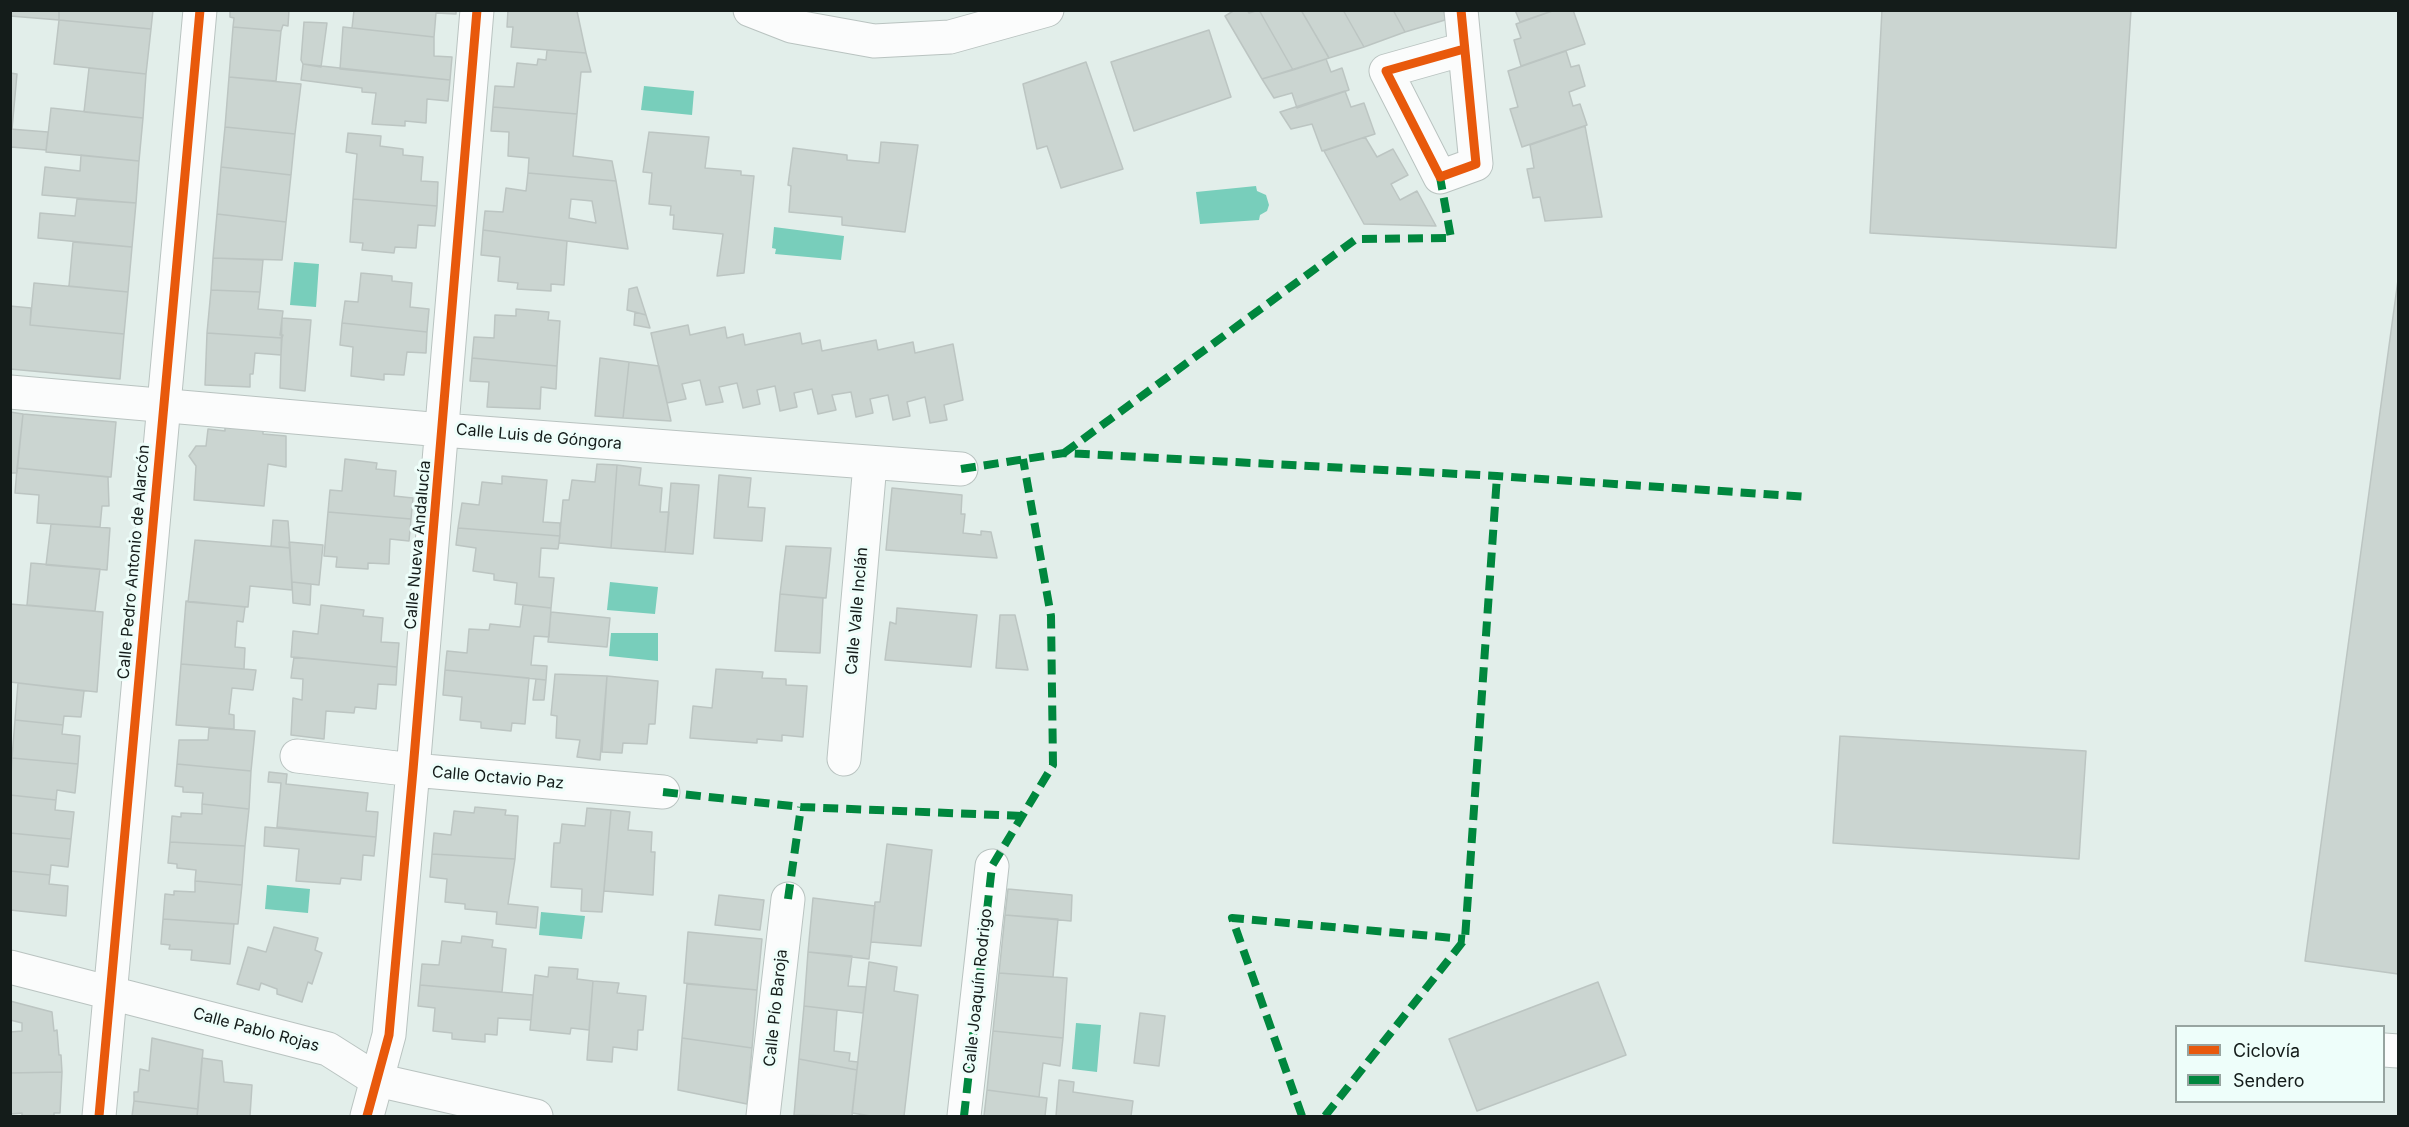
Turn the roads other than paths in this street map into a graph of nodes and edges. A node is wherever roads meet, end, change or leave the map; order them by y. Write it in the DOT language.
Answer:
graph roads {
  1 [pos="200,10"];
  2 [pos="477,10"];
  3 [pos="750,10"];
  4 [pos="1047,10"];
  5 [pos="1461,10"];
  6 [pos="1464,49"];
  7 [pos="10,392"];
  8 [pos="165,404"];
  9 [pos="442,430"];
  10 [pos="870,464"];
  11 [pos="961,469"];
  12 [pos="297,756"];
  13 [pos="844,759"];
  14 [pos="413,770"];
  15 [pos="663,792"];
  16 [pos="993,866"];
  17 [pos="788,899"];
  18 [pos="10,967"];
  19 [pos="109,992"];
  20 [pos="377,1080"];
  21 [pos="99,1116"];
  22 [pos="367,1116"];
  23 [pos="536,1116"];
  24 [pos="764,1116"];
  25 [pos="964,1116"];
  1 -- 8 [label="street, Calle Pedro Antonio de Alarcón"];
  2 -- 9 [label="street, Calle Nueva Andalucía"];
  3 -- 4 [label="street"];
  5 -- 6 [label="street"];
  7 -- 8 [label="street, Calle Luis de Góngora"];
  8 -- 9 [label="street, Calle Luis de Góngora"];
  8 -- 19 [label="street, Calle Pedro Antonio de Alarcón"];
  9 -- 10 [label="street, Calle Luis de Góngora"];
  9 -- 14 [label="street, Calle Nueva Andalucía"];
  10 -- 11 [label="street, Calle Luis de Góngora"];
  10 -- 13 [label="street, Calle Valle Inclán"];
  12 -- 14 [label="street, Calle Octavio Paz"];
  14 -- 15 [label="street, Calle Octavio Paz"];
  14 -- 20 [label="street, Calle Nueva Andalucía"];
  16 -- 25 [label="street, Calle Joaquín Rodrigo"];
  17 -- 24 [label="street, Calle Pío Baroja"];
  18 -- 19 [label="street, Calle Pablo Rojas"];
  19 -- 20 [label="street, Calle Pablo Rojas"];
  19 -- 21 [label="street, Calle Pedro Antonio de Alarcón"];
  20 -- 22 [label="street, Calle Nueva Andalucía"];
  20 -- 23 [label="street, Calle Pablo Rojas"];
}
